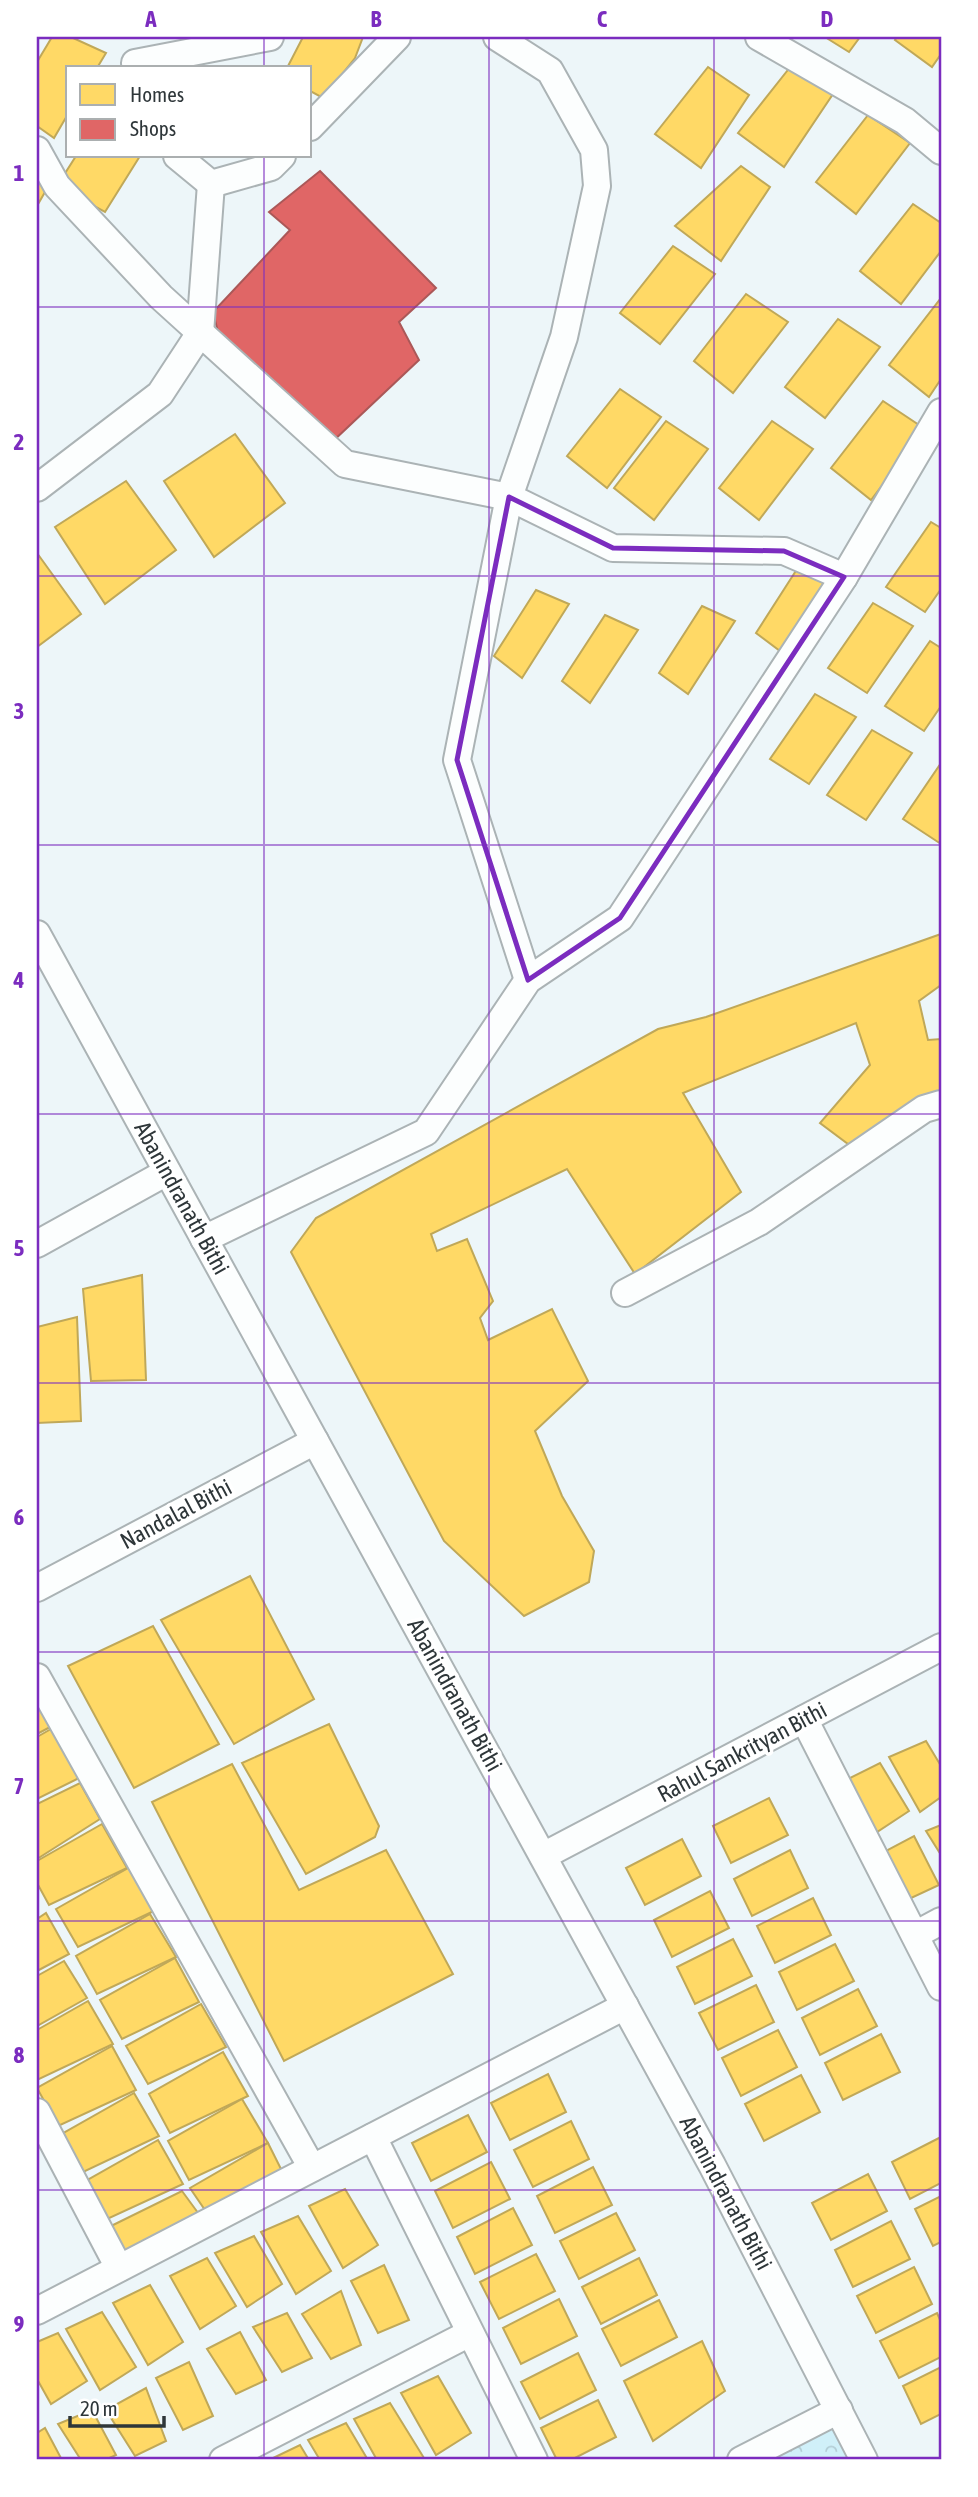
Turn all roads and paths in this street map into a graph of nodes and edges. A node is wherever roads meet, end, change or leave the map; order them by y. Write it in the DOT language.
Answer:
graph roads {
  1 [pos="142,37"];
  2 [pos="270,37"];
  3 [pos="397,37"];
  4 [pos="497,37"];
  5 [pos="759,37"];
  6 [pos="136,65"];
  7 [pos="312,125"];
  8 [pos="37,150"];
  9 [pos="941,151"];
  10 [pos="179,158"];
  11 [pos="280,158"];
  12 [pos="211,184"];
  13 [pos="200,333"];
  14 [pos="941,412"];
  15 [pos="37,488"];
  16 [pos="509,497"];
  17 [pos="844,576"];
  18 [pos="39,945"];
  19 [pos="527,980"];
  20 [pos="941,1104"];
  21 [pos="167,1172"];
  22 [pos="204,1239"];
  23 [pos="37,1244"];
  24 [pos="625,1293"];
  25 [pos="315,1441"];
  26 [pos="37,1588"];
  27 [pos="941,1647"];
  28 [pos="37,1677"];
  29 [pos="804,1719"];
  30 [pos="543,1856"];
  31 [pos="941,1921"];
  32 [pos="915,1935"];
  33 [pos="941,1987"];
  34 [pos="625,2006"];
  35 [pos="37,2112"];
  36 [pos="373,2137"];
  37 [pos="312,2168"];
  38 [pos="119,2268"];
  39 [pos="37,2311"];
  40 [pos="470,2333"];
  41 [pos="839,2410"];
  42 [pos="223,2460"];
  43 [pos="534,2460"];
  44 [pos="741,2460"];
  45 [pos="864,2460"];
  1 -- 6 [label="street"];
  2 -- 6 [label="street"];
  3 -- 7 [label="street"];
  4 -- 16 [label="street"];
  5 -- 9 [label="street"];
  8 -- 13 [label="street"];
  10 -- 12 [label="street"];
  11 -- 12 [label="street"];
  12 -- 13 [label="street"];
  13 -- 15 [label="street"];
  13 -- 16 [label="street"];
  14 -- 17 [label="street"];
  16 -- 17 [label="street"];
  16 -- 19 [label="street"];
  17 -- 19 [label="street"];
  18 -- 21 [label="street, Abanindranath Bithi"];
  19 -- 22 [label="street"];
  20 -- 24 [label="street"];
  21 -- 22 [label="street, Abanindranath Bithi"];
  21 -- 23 [label="street"];
  22 -- 25 [label="street, Abanindranath Bithi"];
  25 -- 26 [label="street, Nandalal Bithi"];
  25 -- 30 [label="street, Abanindranath Bithi"];
  27 -- 29 [label="street, Rahul Sankrityan Bithi"];
  28 -- 37 [label="street"];
  29 -- 30 [label="street, Rahul Sankrityan Bithi"];
  29 -- 32 [label="street"];
  30 -- 34 [label="street, Abanindranath Bithi"];
  31 -- 32 [label="street"];
  32 -- 33 [label="street"];
  34 -- 36 [label="street"];
  34 -- 41 [label="street, Abanindranath Bithi"];
  35 -- 38 [label="street"];
  36 -- 37 [label="street"];
  36 -- 40 [label="street"];
  37 -- 38 [label="street"];
  38 -- 39 [label="street"];
  40 -- 42 [label="street"];
  40 -- 43 [label="street"];
  41 -- 44 [label="street"];
  41 -- 45 [label="street, Abanindranath Bithi"];
}
